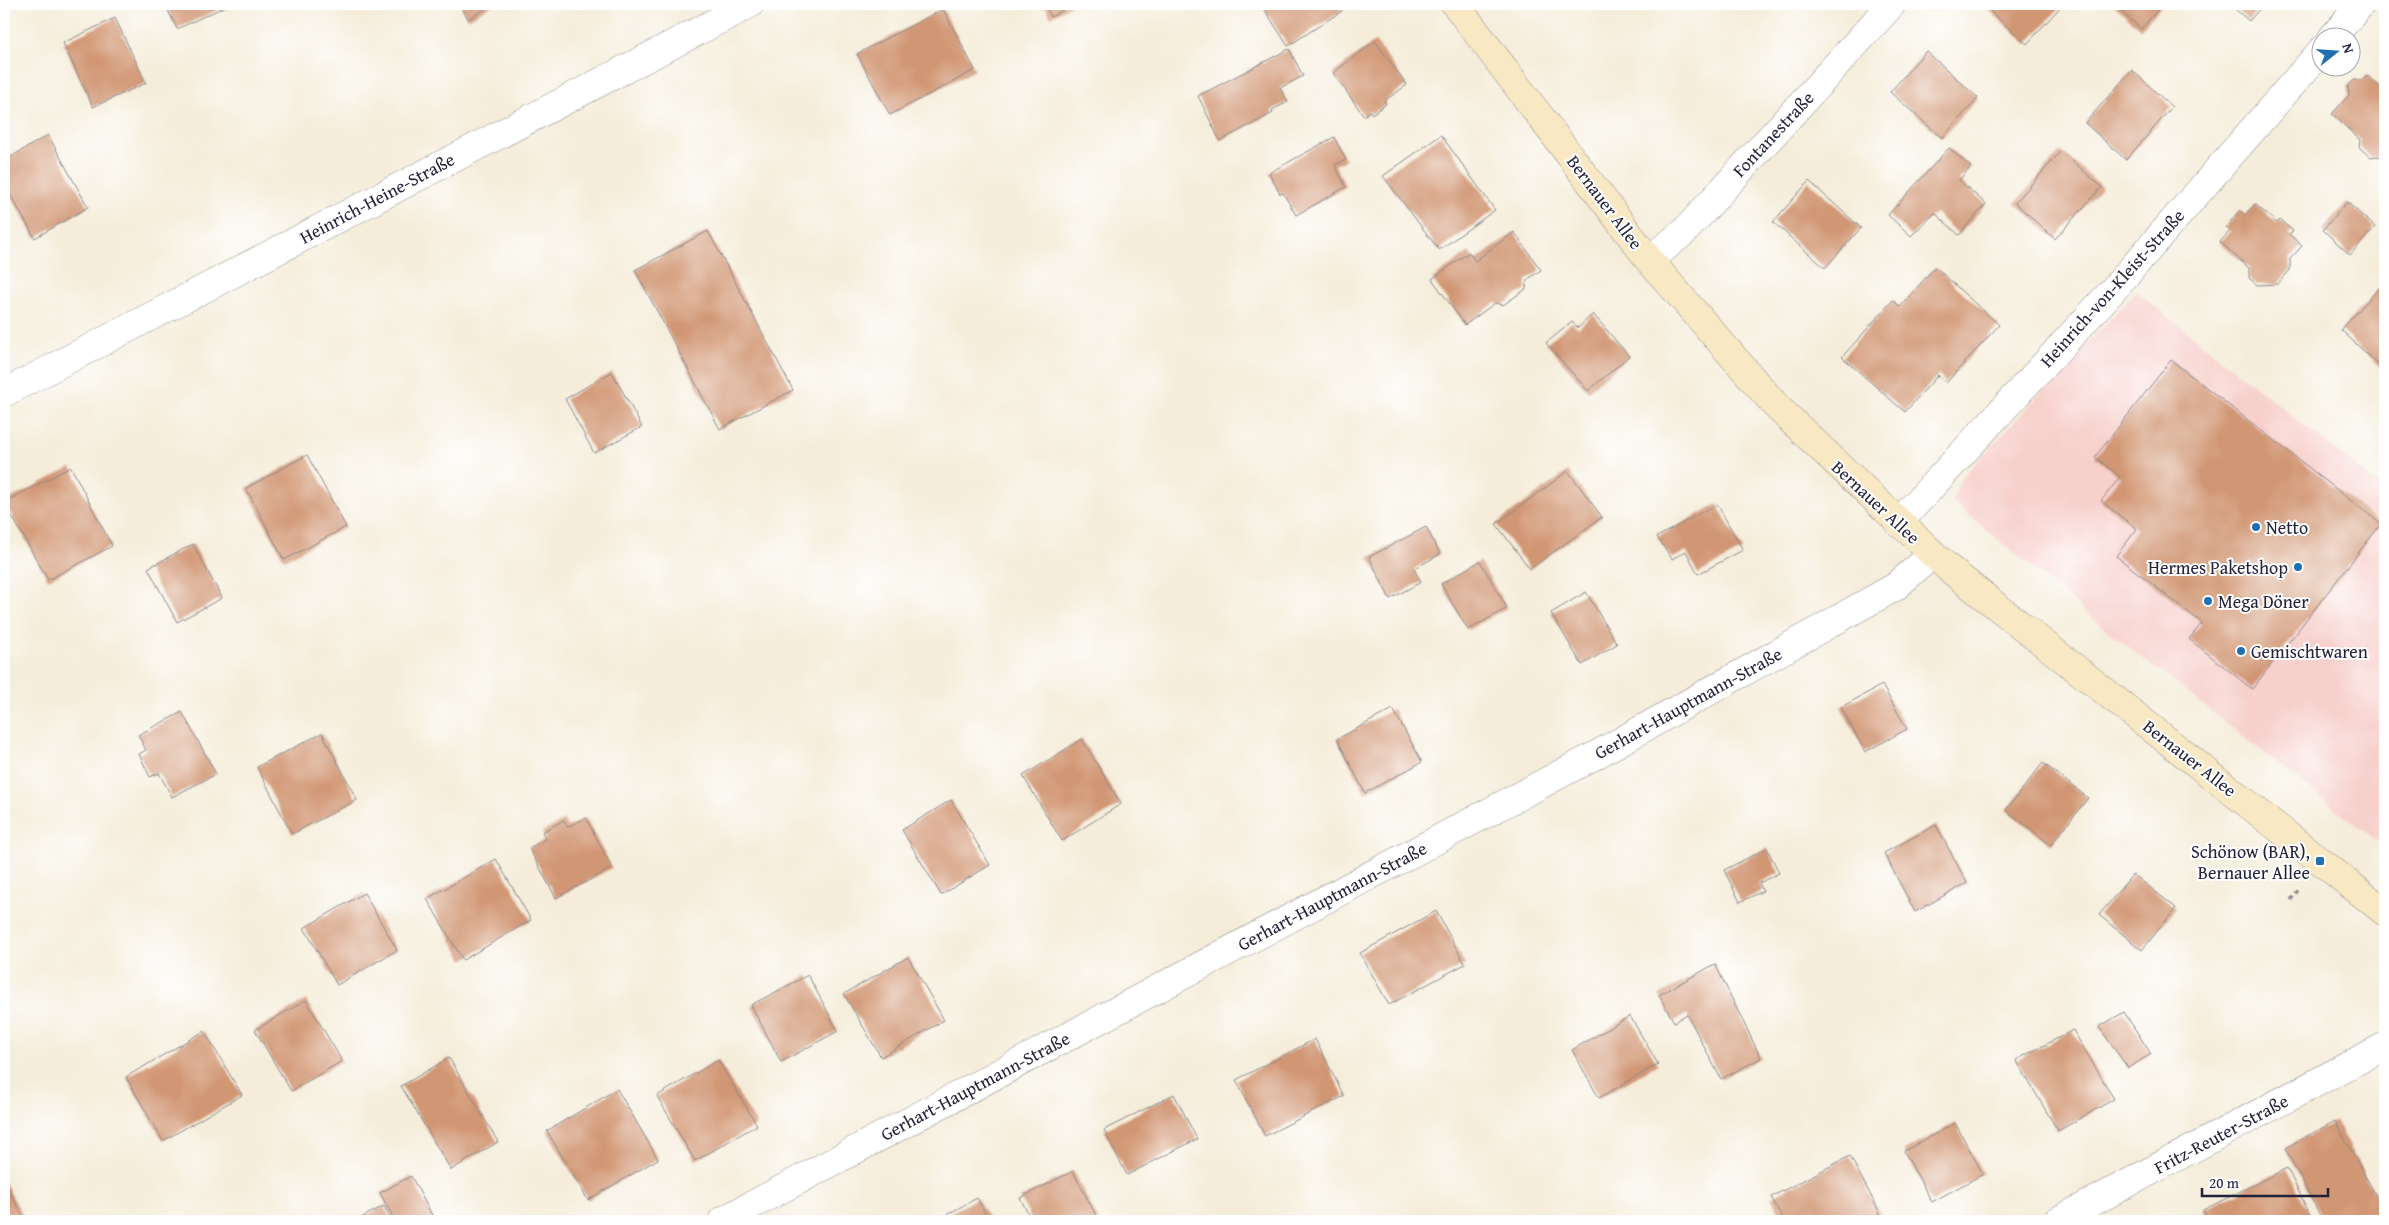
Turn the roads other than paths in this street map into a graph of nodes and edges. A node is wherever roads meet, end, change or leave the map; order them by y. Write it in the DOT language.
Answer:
graph roads {
  1 [pos="750,4"];
  2 [pos="1455,4"];
  3 [pos="1892,4"];
  4 [pos="2361,4"];
  5 [pos="2341,28"];
  6 [pos="2312,61"];
  7 [pos="1649,260"];
  8 [pos="4,393"];
  9 [pos="1898,523"];
  10 [pos="1932,555"];
  11 [pos="2385,912"];
  12 [pos="2385,1046"];
  13 [pos="722,1221"];
  14 [pos="2057,1221"];
  1 -- 8 [label="street, Heinrich-Heine-Straße"];
  2 -- 7 [label="main road, Bernauer Allee"];
  3 -- 7 [label="street, Fontanestraße"];
  4 -- 5 [label="street"];
  6 -- 9 [label="street, Heinrich-von-Kleist-Straße"];
  7 -- 9 [label="main road, Bernauer Allee"];
  9 -- 10 [label="main road, Bernauer Allee"];
  10 -- 11 [label="main road, Bernauer Allee"];
  10 -- 13 [label="street, Gerhart-Hauptmann-Straße"];
  12 -- 14 [label="street, Fritz-Reuter-Straße"];
}
